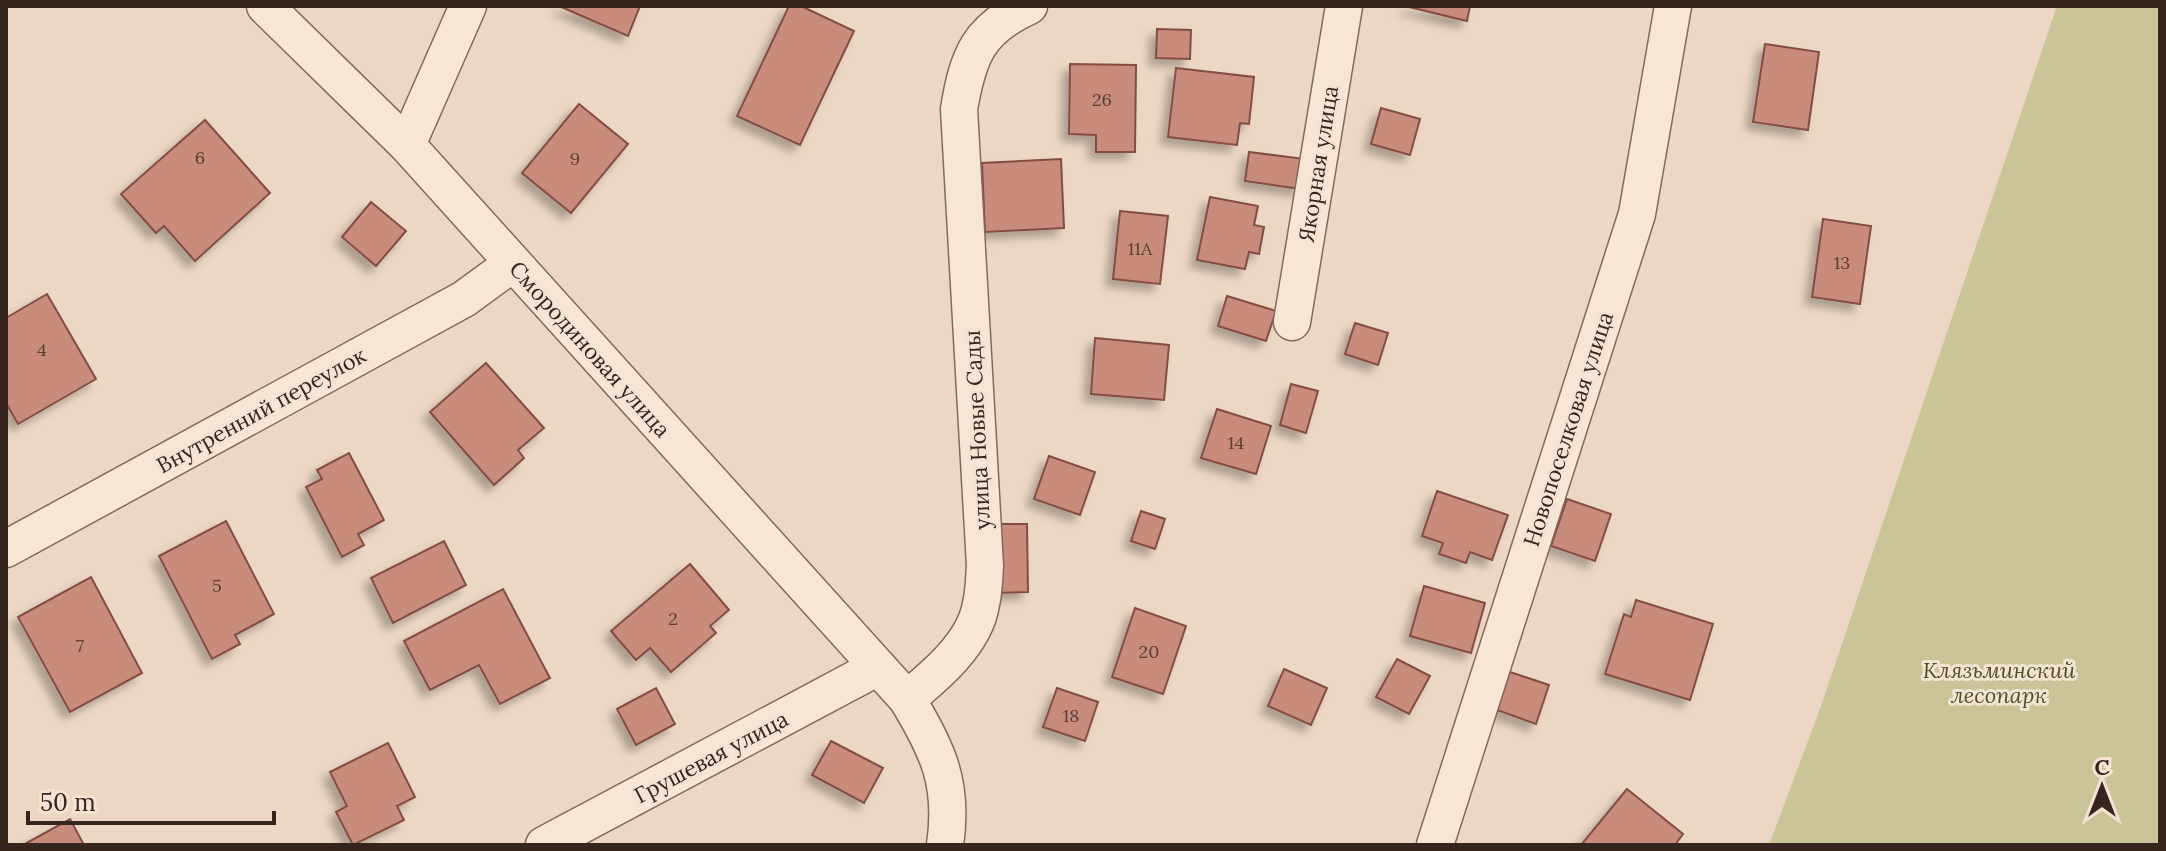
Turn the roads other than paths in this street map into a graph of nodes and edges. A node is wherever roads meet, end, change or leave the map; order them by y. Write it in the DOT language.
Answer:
graph roads {
  1 [pos="265,6"];
  2 [pos="468,6"];
  3 [pos="1029,6"];
  4 [pos="1344,6"];
  5 [pos="1673,6"];
  6 [pos="407,145"];
  7 [pos="512,264"];
  8 [pos="1292,322"];
  9 [pos="6,549"];
  10 [pos="878,667"];
  11 [pos="907,699"];
  12 [pos="544,845"];
  13 [pos="945,845"];
  14 [pos="1435,845"];
  1 -- 6 [label="street, Смородиновая улица"];
  2 -- 6 [label="street"];
  3 -- 11 [label="street, улица Новые Сады"];
  4 -- 8 [label="street, Якорная улица"];
  5 -- 14 [label="street, Новопоселковая улица"];
  6 -- 7 [label="street, Смородиновая улица"];
  7 -- 9 [label="street, Внутренний переулок"];
  7 -- 10 [label="street, Смородиновая улица"];
  10 -- 11 [label="street, Смородиновая улица"];
  10 -- 12 [label="street, Грушевая улица"];
  11 -- 13 [label="street"];
}
